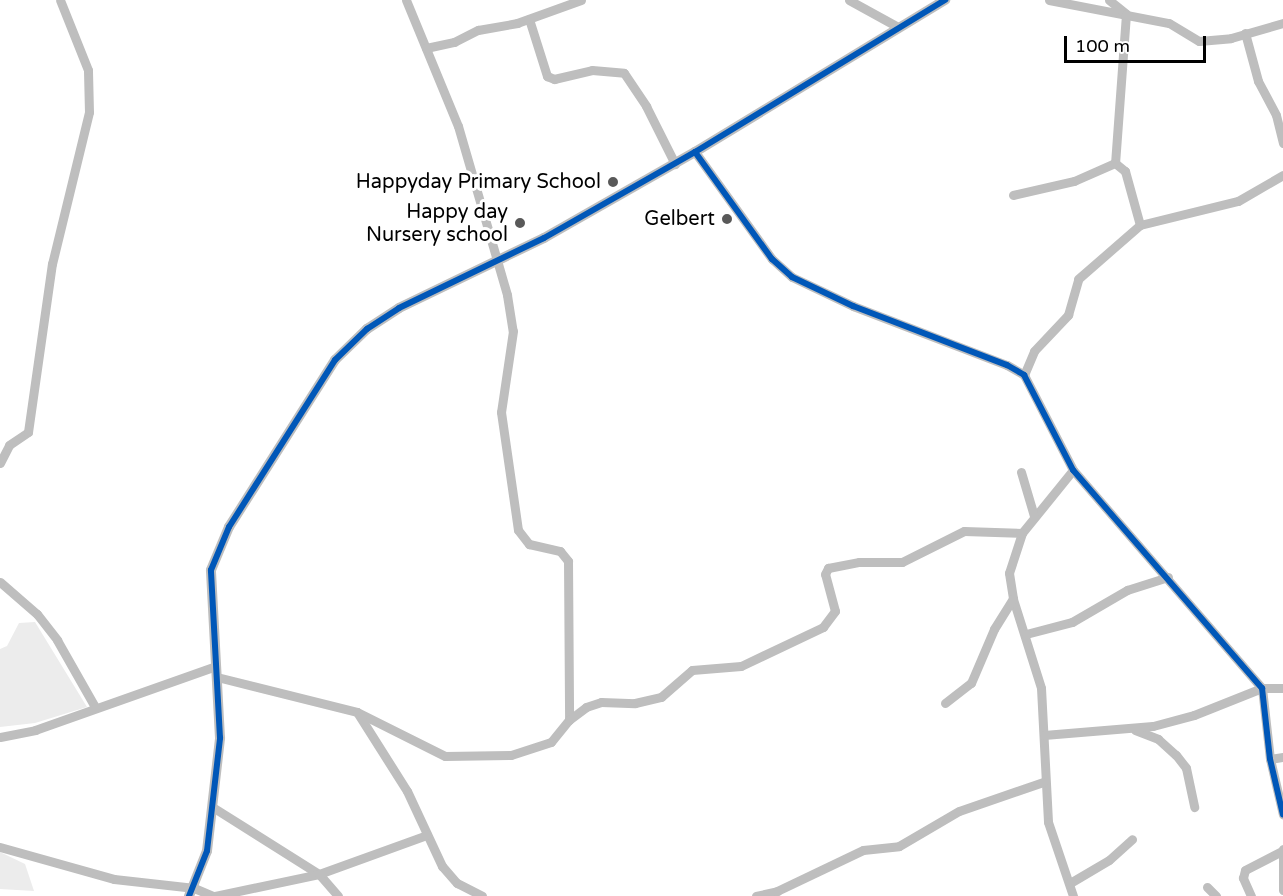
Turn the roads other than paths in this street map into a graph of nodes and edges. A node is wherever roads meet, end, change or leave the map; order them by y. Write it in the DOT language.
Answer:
graph roads {
  1 [pos="60,0"];
  2 [pos="406,0"];
  3 [pos="581,0"];
  4 [pos="849,0"];
  5 [pos="945,0"];
  6 [pos="1049,0"];
  7 [pos="1109,0"];
  8 [pos="1126,14"];
  9 [pos="529,19"];
  10 [pos="1283,23"];
  11 [pos="898,27"];
  12 [pos="1245,33"];
  13 [pos="426,48"];
  14 [pos="1283,143"];
  15 [pos="695,152"];
  16 [pos="675,164"];
  17 [pos="1115,164"];
  18 [pos="1283,175"];
  19 [pos="1013,195"];
  20 [pos="1140,225"];
  21 [pos="498,263"];
  22 [pos="1024,375"];
  23 [pos="0,463"];
  24 [pos="1073,470"];
  25 [pos="1021,472"];
  26 [pos="1034,516"];
  27 [pos="1022,533"];
  28 [pos="1168,577"];
  29 [pos="0,582"];
  30 [pos="1013,599"];
  31 [pos="1026,634"];
  32 [pos="217,672"];
  33 [pos="1262,688"];
  34 [pos="1283,688"];
  35 [pos="945,704"];
  36 [pos="95,707"];
  37 [pos="357,712"];
  38 [pos="569,720"];
  39 [pos="1133,729"];
  40 [pos="1044,735"];
  41 [pos="0,737"];
  42 [pos="1283,757"];
  43 [pos="1270,759"];
  44 [pos="1043,782"];
  45 [pos="1194,807"];
  46 [pos="214,808"];
  47 [pos="1283,815"];
  48 [pos="427,835"];
  49 [pos="1132,839"];
  50 [pos="0,847"];
  51 [pos="1283,850"];
  52 [pos="319,874"];
  53 [pos="1070,883"];
  54 [pos="1207,887"];
  55 [pos="1283,890"];
  56 [pos="192,892"];
  57 [pos="214,896"];
  58 [pos="338,896"];
  59 [pos="482,896"];
  60 [pos="756,896"];
  61 [pos="1073,896"];
  62 [pos="1216,896"];
  63 [pos="1251,896"];
  1 -- 23 [label="street"];
  2 -- 13 [label="street"];
  3 -- 9 [label="street"];
  4 -- 11 [label="street"];
  5 -- 11 [label="street"];
  6 -- 8 [label="street"];
  7 -- 8 [label="street"];
  8 -- 12 [label="street"];
  8 -- 17 [label="street"];
  9 -- 13 [label="street"];
  9 -- 16 [label="street"];
  10 -- 12 [label="street"];
  11 -- 15 [label="street"];
  12 -- 14 [label="street"];
  13 -- 21 [label="street"];
  15 -- 16 [label="street"];
  15 -- 22 [label="street"];
  16 -- 21 [label="street"];
  17 -- 19 [label="street"];
  17 -- 20 [label="street"];
  18 -- 20 [label="street"];
  20 -- 22 [label="street"];
  21 -- 32 [label="street"];
  21 -- 38 [label="street"];
  22 -- 24 [label="street"];
  24 -- 26 [label="street"];
  24 -- 28 [label="street"];
  25 -- 26 [label="street"];
  26 -- 27 [label="street"];
  27 -- 30 [label="street"];
  27 -- 38 [label="street"];
  28 -- 31 [label="street"];
  28 -- 33 [label="street"];
  29 -- 36 [label="street"];
  30 -- 31 [label="street"];
  30 -- 35 [label="street"];
  31 -- 40 [label="street"];
  32 -- 36 [label="street"];
  32 -- 37 [label="street"];
  32 -- 46 [label="street"];
  33 -- 34 [label="street"];
  33 -- 39 [label="street"];
  33 -- 43 [label="street"];
  36 -- 41 [label="street"];
  37 -- 38 [label="street"];
  37 -- 48 [label="street"];
  39 -- 40 [label="street"];
  39 -- 45 [label="street"];
  40 -- 44 [label="street"];
  42 -- 43 [label="street"];
  43 -- 47 [label="street"];
  44 -- 53 [label="street"];
  44 -- 60 [label="street"];
  46 -- 52 [label="street"];
  46 -- 56 [label="street"];
  48 -- 52 [label="street"];
  48 -- 59 [label="street"];
  49 -- 53 [label="street"];
  50 -- 56 [label="street"];
  51 -- 55 [label="street"];
  51 -- 63 [label="street"];
  52 -- 57 [label="street"];
  52 -- 58 [label="street"];
  53 -- 61 [label="street"];
  54 -- 62 [label="street"];
  56 -- 57 [label="street"];
}
